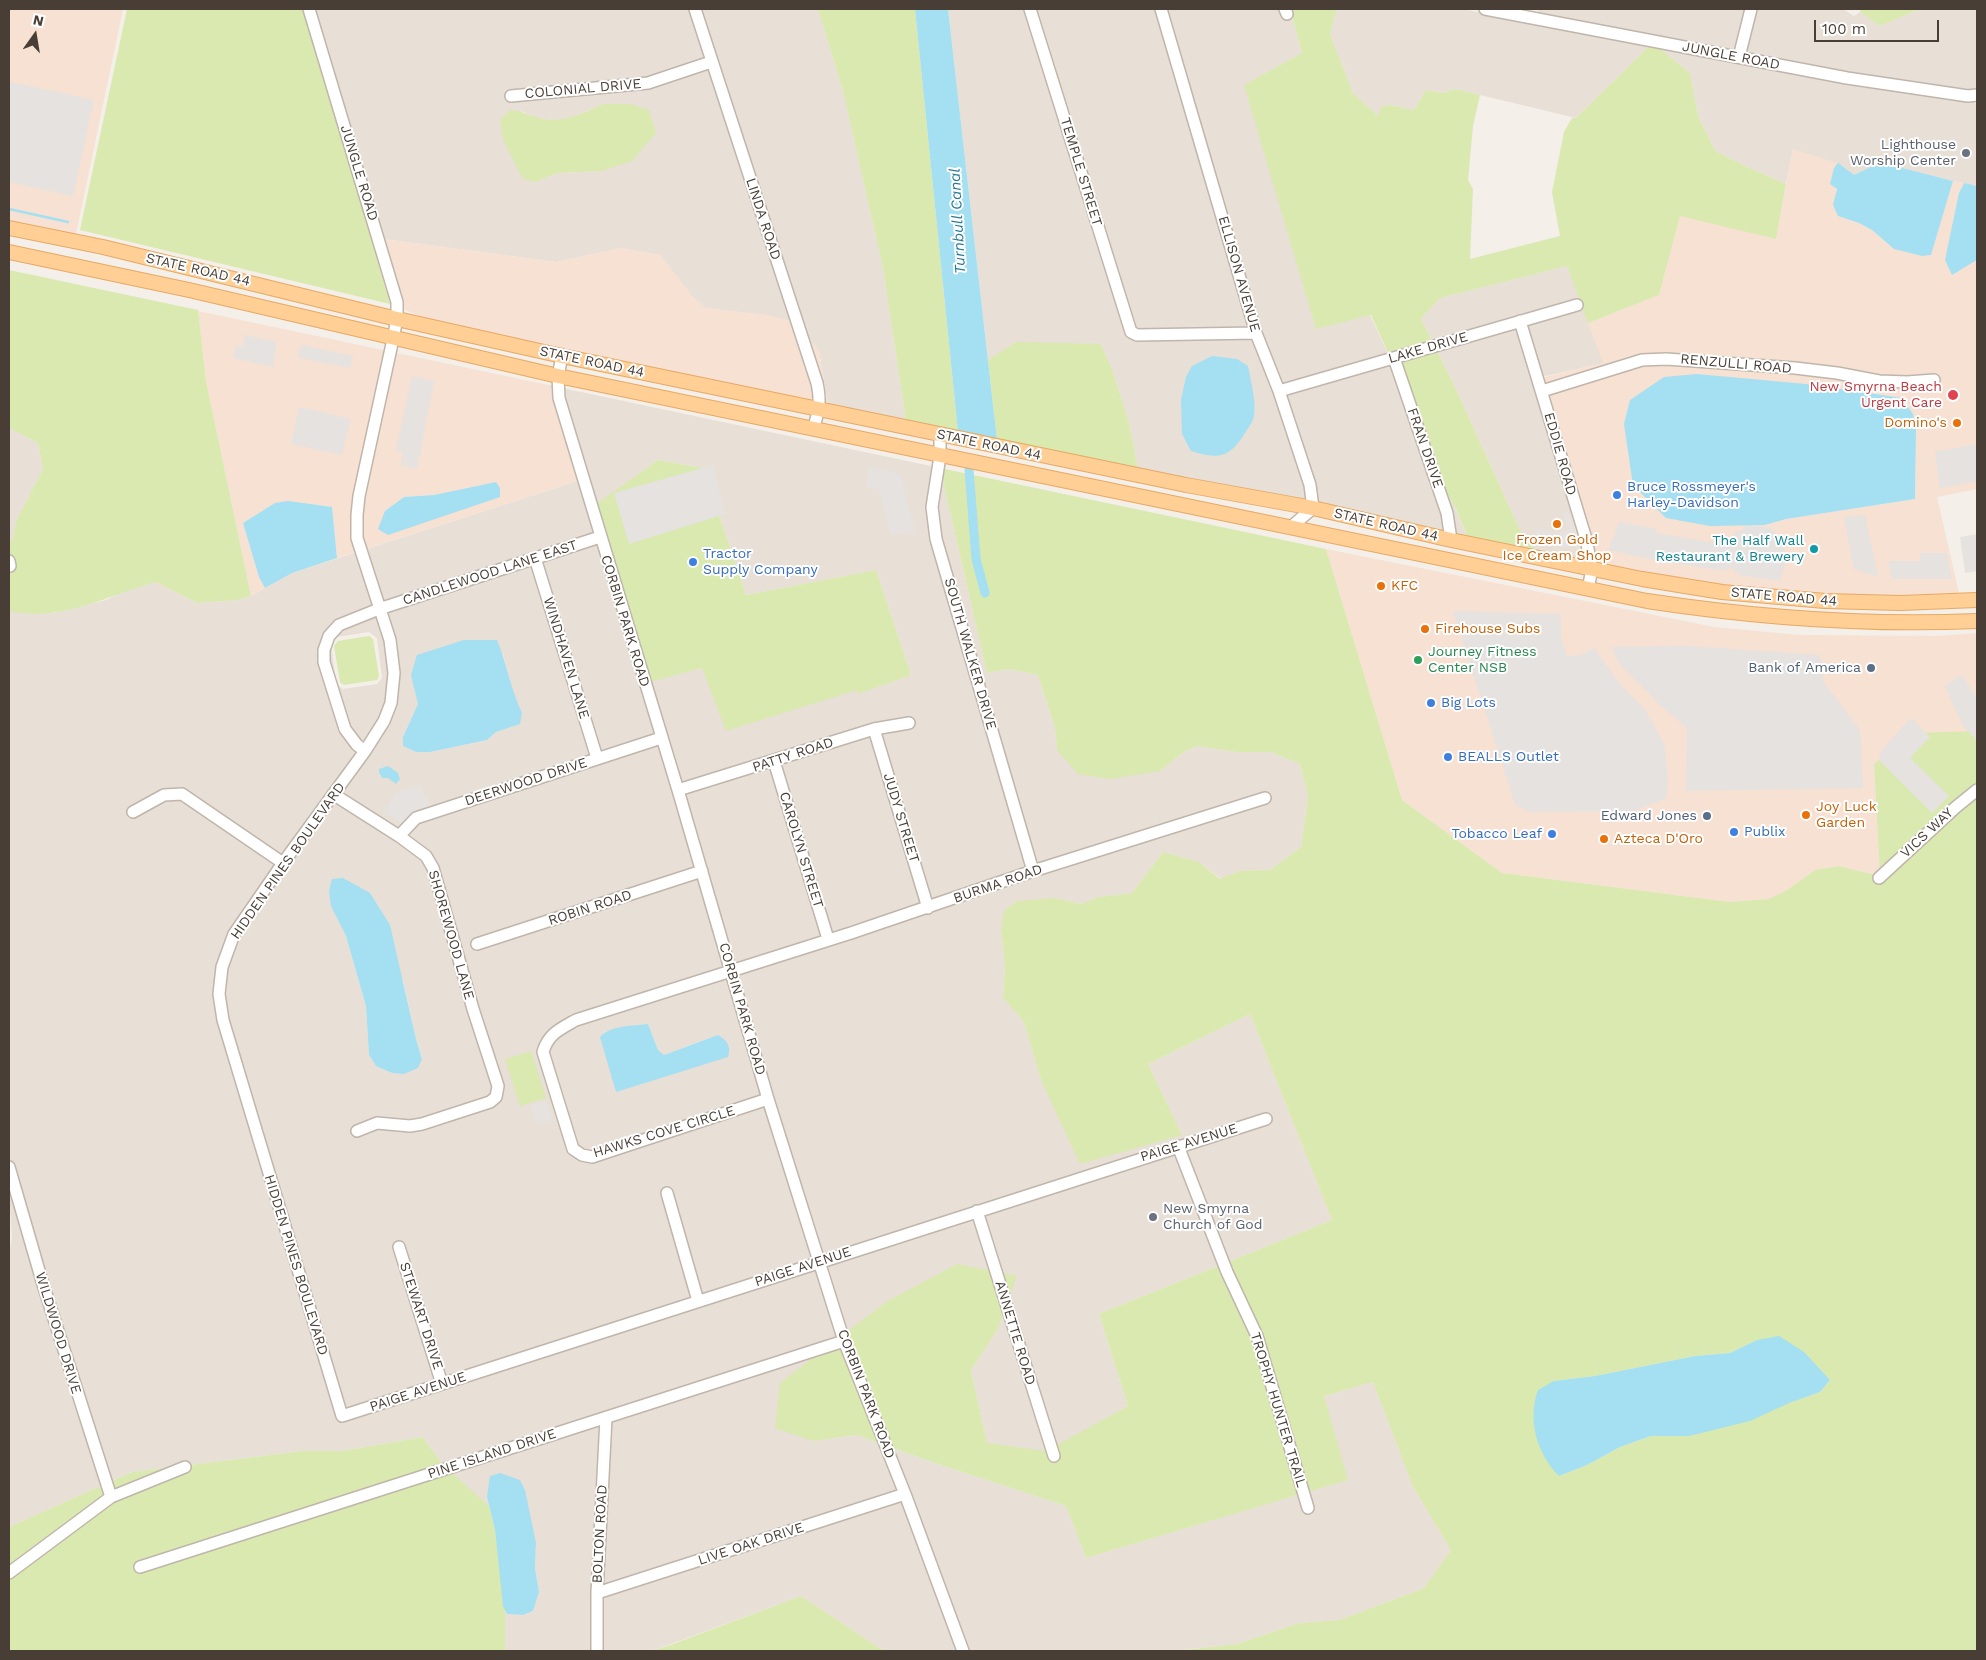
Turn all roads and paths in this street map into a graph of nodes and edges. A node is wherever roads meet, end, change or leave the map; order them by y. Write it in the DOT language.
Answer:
graph roads {
  1 [pos="308,9"];
  2 [pos="695,9"];
  3 [pos="1030,9"];
  4 [pos="1161,9"];
  5 [pos="1485,9"];
  6 [pos="1751,9"];
  7 [pos="1739,57"];
  8 [pos="711,62"];
  9 [pos="1977,95"];
  10 [pos="511,96"];
  11 [pos="9,228"];
  12 [pos="9,234"];
  13 [pos="95,246"];
  14 [pos="9,252"];
  15 [pos="1577,305"];
  16 [pos="397,319"];
  17 [pos="1520,321"];
  18 [pos="1256,332"];
  19 [pos="393,339"];
  20 [pos="562,356"];
  21 [pos="1394,358"];
  22 [pos="558,376"];
  23 [pos="1934,380"];
  24 [pos="1542,390"];
  25 [pos="1279,391"];
  26 [pos="820,410"];
  27 [pos="813,429"];
  28 [pos="940,434"];
  29 [pos="940,456"];
  30 [pos="1186,485"];
  31 [pos="1184,506"];
  32 [pos="1313,508"];
  33 [pos="1291,527"];
  34 [pos="600,537"];
  35 [pos="1451,540"];
  36 [pos="535,558"];
  37 [pos="1592,569"];
  38 [pos="1588,589"];
  39 [pos="1977,600"];
  40 [pos="1825,601"];
  41 [pos="379,609"];
  42 [pos="1977,613"];
  43 [pos="1977,621"];
  44 [pos="1824,622"];
  45 [pos="1892,623"];
  46 [pos="909,723"];
  47 [pos="874,729"];
  48 [pos="661,738"];
  49 [pos="366,751"];
  50 [pos="597,758"];
  51 [pos="774,761"];
  52 [pos="678,790"];
  53 [pos="1977,790"];
  54 [pos="333,794"];
  55 [pos="1265,798"];
  56 [pos="134,812"];
  57 [pos="399,836"];
  58 [pos="283,863"];
  59 [pos="702,871"];
  60 [pos="1033,871"];
  61 [pos="1879,878"];
  62 [pos="928,908"];
  63 [pos="828,939"];
  64 [pos="478,944"];
  65 [pos="731,970"];
  66 [pos="768,1099"];
  67 [pos="1266,1119"];
  68 [pos="357,1131"];
  69 [pos="1178,1146"];
  70 [pos="9,1167"];
  71 [pos="667,1193"];
  72 [pos="977,1211"];
  73 [pos="399,1247"];
  74 [pos="819,1262"];
  75 [pos="698,1301"];
  76 [pos="844,1341"];
  77 [pos="442,1384"];
  78 [pos="342,1416"];
  79 [pos="606,1418"];
  80 [pos="1054,1456"];
  81 [pos="186,1466"];
  82 [pos="905,1494"];
  83 [pos="111,1497"];
  84 [pos="1308,1508"];
  85 [pos="140,1567"];
  86 [pos="9,1573"];
  87 [pos="597,1593"];
  88 [pos="597,1651"];
  89 [pos="963,1651"];
  1 -- 16 [label="street, JUNGLE ROAD"];
  2 -- 8 [label="street, LINDA ROAD"];
  3 -- 18 [label="street, TEMPLE STREET"];
  4 -- 18 [label="street, ELLISON AVENUE"];
  5 -- 7 [label="street, JUNGLE ROAD"];
  6 -- 7 [label="street"];
  7 -- 9 [label="street, JUNGLE ROAD"];
  8 -- 10 [label="street, COLONIAL DRIVE"];
  8 -- 26 [label="street, LINDA ROAD"];
  11 -- 13 [label="main road, STATE ROAD 44"];
  12 -- 13 [label="street"];
  13 -- 16 [label="main road, STATE ROAD 44"];
  14 -- 19 [label="main road, STATE ROAD 44"];
  15 -- 17 [label="street, LAKE DRIVE"];
  16 -- 19 [label="street, JUNGLE ROAD"];
  16 -- 20 [label="main road, STATE ROAD 44"];
  17 -- 21 [label="street, LAKE DRIVE"];
  17 -- 24 [label="street, EDDIE ROAD"];
  18 -- 25 [label="street, ELLISON AVENUE"];
  19 -- 22 [label="main road, STATE ROAD 44"];
  19 -- 41 [label="street, HIDDEN PINES BOULEVARD"];
  20 -- 22 [label="street, CORBIN PARK ROAD"];
  20 -- 26 [label="main road, STATE ROAD 44"];
  21 -- 25 [label="street, LAKE DRIVE"];
  21 -- 35 [label="street, FRAN DRIVE"];
  22 -- 27 [label="main road, STATE ROAD 44"];
  22 -- 34 [label="street, CORBIN PARK ROAD"];
  23 -- 24 [label="street, RENZULLI ROAD"];
  24 -- 37 [label="street, EDDIE ROAD"];
  25 -- 32 [label="street, ELLISON AVENUE"];
  26 -- 27 [label="street, LINDA ROAD"];
  26 -- 28 [label="main road, STATE ROAD 44"];
  27 -- 29 [label="main road, STATE ROAD 44"];
  28 -- 29 [label="street, SOUTH WALKER DRIVE"];
  28 -- 30 [label="main road, STATE ROAD 44"];
  29 -- 31 [label="main road, STATE ROAD 44"];
  29 -- 60 [label="street, SOUTH WALKER DRIVE"];
  30 -- 31 [label="main road"];
  30 -- 32 [label="main road, STATE ROAD 44"];
  31 -- 33 [label="main road, STATE ROAD 44"];
  32 -- 33 [label="street"];
  32 -- 35 [label="main road, STATE ROAD 44"];
  33 -- 38 [label="main road, STATE ROAD 44"];
  34 -- 36 [label="street, CANDLEWOOD LANE EAST"];
  34 -- 48 [label="street, CORBIN PARK ROAD"];
  35 -- 37 [label="main road, STATE ROAD 44"];
  36 -- 41 [label="street, CANDLEWOOD LANE EAST"];
  36 -- 50 [label="street, WINDHAVEN LANE"];
  37 -- 38 [label="street, EDDIE ROAD"];
  37 -- 40 [label="main road, STATE ROAD 44"];
  38 -- 44 [label="main road, STATE ROAD 44"];
  39 -- 40 [label="main road, STATE ROAD 44"];
  40 -- 44 [label="street"];
  41 -- 49 [label="street, HIDDEN PINES BOULEVARD"];
  41 -- 49 [label="street, CANDLEWOOD LANE EAST"];
  42 -- 45 [label="main road"];
  43 -- 45 [label="main road, STATE ROAD 44"];
  44 -- 45 [label="main road, STATE ROAD 44"];
  46 -- 47 [label="street, PATTY ROAD"];
  47 -- 51 [label="street, PATTY ROAD"];
  47 -- 62 [label="street, JUDY STREET"];
  48 -- 50 [label="street, DEERWOOD DRIVE"];
  48 -- 52 [label="street, CORBIN PARK ROAD"];
  49 -- 54 [label="street, HIDDEN PINES BOULEVARD"];
  50 -- 57 [label="street, DEERWOOD DRIVE"];
  51 -- 52 [label="street, PATTY ROAD"];
  51 -- 63 [label="street, CAROLYN STREET"];
  52 -- 59 [label="street, CORBIN PARK ROAD"];
  53 -- 61 [label="street, VICS WAY"];
  54 -- 57 [label="street, SHOREWOOD LANE"];
  54 -- 58 [label="street, HIDDEN PINES BOULEVARD"];
  55 -- 60 [label="street, BURMA ROAD"];
  56 -- 58 [label="street"];
  57 -- 68 [label="street, SHOREWOOD LANE"];
  58 -- 78 [label="street, HIDDEN PINES BOULEVARD"];
  59 -- 64 [label="street, ROBIN ROAD"];
  59 -- 65 [label="street, CORBIN PARK ROAD"];
  60 -- 62 [label="street, BURMA ROAD"];
  62 -- 63 [label="street, BURMA ROAD"];
  63 -- 65 [label="street, BURMA ROAD"];
  65 -- 66 [label="street, CORBIN PARK ROAD"];
  65 -- 66 [label="street, HAWKS COVE CIRCLE"];
  66 -- 74 [label="street, CORBIN PARK ROAD"];
  67 -- 69 [label="street, PAIGE AVENUE"];
  69 -- 72 [label="street, PAIGE AVENUE"];
  69 -- 84 [label="street, TROPHY HUNTER TRAIL"];
  70 -- 83 [label="street, WILDWOOD DRIVE"];
  71 -- 75 [label="street"];
  72 -- 74 [label="street, PAIGE AVENUE"];
  72 -- 80 [label="street, ANNETTE ROAD"];
  73 -- 77 [label="street, STEWART DRIVE"];
  74 -- 75 [label="street, PAIGE AVENUE"];
  74 -- 76 [label="street, CORBIN PARK ROAD"];
  75 -- 77 [label="street, PAIGE AVENUE"];
  76 -- 79 [label="street, PINE ISLAND DRIVE"];
  76 -- 82 [label="street, CORBIN PARK ROAD"];
  77 -- 78 [label="street, PAIGE AVENUE"];
  79 -- 85 [label="street, PINE ISLAND DRIVE"];
  79 -- 87 [label="street, BOLTON ROAD"];
  81 -- 83 [label="street"];
  82 -- 87 [label="street, LIVE OAK DRIVE"];
  82 -- 89 [label="street, CORBIN PARK ROAD"];
  83 -- 86 [label="street"];
  87 -- 88 [label="street, BOLTON ROAD"];
}
